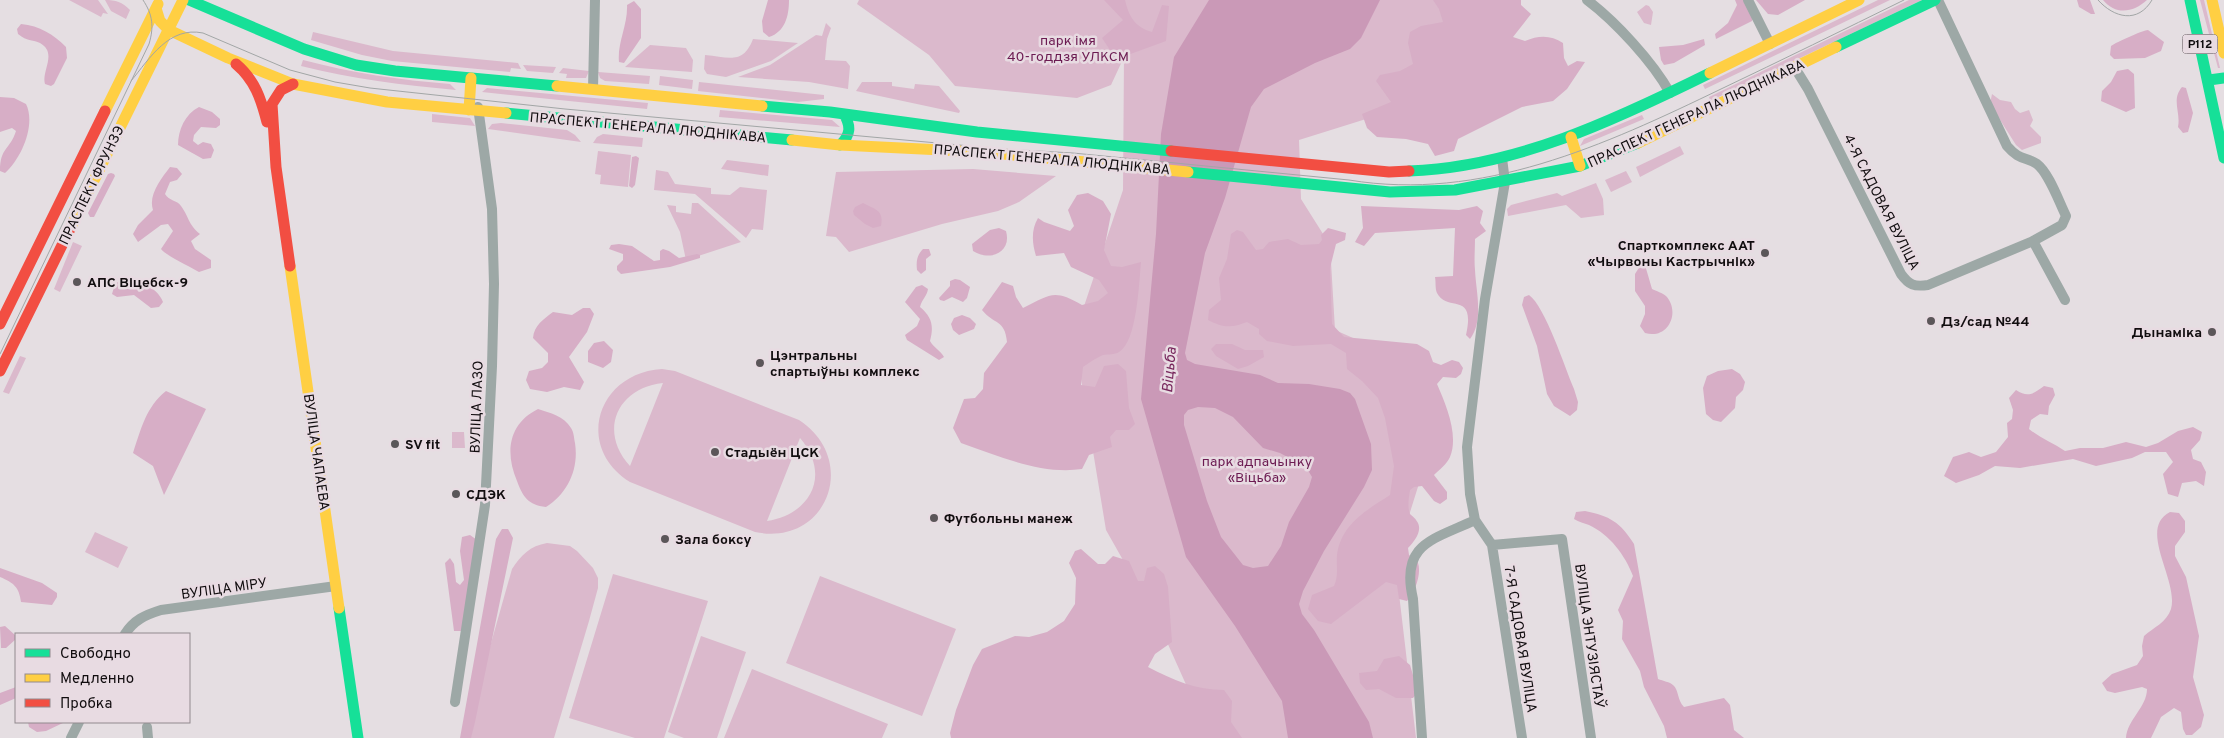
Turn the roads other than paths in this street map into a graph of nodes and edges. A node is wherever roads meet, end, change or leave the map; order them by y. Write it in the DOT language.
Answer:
graph roads {
  1 [pos="172,0"];
  2 [pos="183,0"];
  3 [pos="189,0"];
  4 [pos="595,0"];
  5 [pos="1587,0"];
  6 [pos="1748,0"];
  7 [pos="1859,0"];
  8 [pos="1937,0"];
  9 [pos="2190,0"];
  10 [pos="2212,0"];
  11 [pos="157,3"];
  12 [pos="169,30"];
  13 [pos="1770,44"];
  14 [pos="2224,53"];
  15 [pos="228,58"];
  16 [pos="1795,68"];
  17 [pos="471,78"];
  18 [pos="2224,78"];
  19 [pos="2209,80"];
  20 [pos="293,84"];
  21 [pos="593,89"];
  22 [pos="1670,93"];
  23 [pos="474,111"];
  24 [pos="844,114"];
  25 [pos="976,132"];
  26 [pos="1571,136"];
  27 [pos="840,145"];
  28 [pos="975,151"];
  29 [pos="1502,158"];
  30 [pos="2224,158"];
  31 [pos="1580,166"];
  32 [pos="276,167"];
  33 [pos="1505,182"];
  34 [pos="2032,241"];
  35 [pos="2065,300"];
  36 [pos="0,324"];
  37 [pos="5,347"];
  38 [pos="1,368"];
  39 [pos="1475,520"];
  40 [pos="1492,545"];
  41 [pos="336,586"];
  42 [pos="127,633"];
  43 [pos="455,702"];
  44 [pos="78,723"];
  45 [pos="147,726"];
  46 [pos="71,738"];
  47 [pos="148,738"];
  48 [pos="358,738"];
  49 [pos="1422,738"];
  50 [pos="1522,738"];
  51 [pos="1591,738"];
  1 -- 11 [label="main road"];
  2 -- 12 [label="main road, ПРАСПЕКТ ФРУНЗЭ"];
  3 -- 17 [label="main road, ПРАСПЕКТ ГЕНЕРАЛА ЛЮДНІКАВА"];
  4 -- 21 [label="street"];
  5 -- 22 [label="street"];
  6 -- 13 [label="street"];
  7 -- 13 [label="main road, ПРАСПЕКТ ГЕНЕРАЛА ЛЮДНІКАВА"];
  8 -- 16 [label="main road, ПРАСПЕКТ ГЕНЕРАЛА ЛЮДНІКАВА"];
  8 -- 34 [label="street"];
  9 -- 19 [label="main road, Р112"];
  10 -- 14 [label="main road, Р112"];
  11 -- 12 [label="main road"];
  11 -- 36 [label="main road, ПРАСПЕКТ ФРУНЗЭ"];
  12 -- 15 [label="main road, ПРАСПЕКТ ГЕНЕРАЛА ЛЮДНІКАВА"];
  12 -- 37 [label="main road, ПРАСПЕКТ ФРУНЗЭ"];
  13 -- 22 [label="main road, ПРАСПЕКТ ГЕНЕРАЛА ЛЮДНІКАВА"];
  15 -- 20 [label="main road, ПРАСПЕКТ ГЕНЕРАЛА ЛЮДНІКАВА"];
  15 -- 32 [label="main road, ВУЛІЦА ЧАПАЕВА"];
  16 -- 31 [label="main road, ПРАСПЕКТ ГЕНЕРАЛА ЛЮДНІКАВА"];
  16 -- 34 [label="street, 4-Я САДОВАЯ ВУЛІЦА"];
  17 -- 21 [label="main road, ПРАСПЕКТ ГЕНЕРАЛА ЛЮДНІКАВА"];
  17 -- 23 [label="main road"];
  18 -- 19 [label="main road"];
  19 -- 30 [label="main road, Р112"];
  20 -- 23 [label="main road, ПРАСПЕКТ ГЕНЕРАЛА ЛЮДНІКАВА"];
  20 -- 32 [label="main road, ВУЛІЦА ЧАПАЕВА"];
  21 -- 24 [label="main road, ПРАСПЕКТ ГЕНЕРАЛА ЛЮДНІКАВА"];
  22 -- 26 [label="main road, ПРАСПЕКТ ГЕНЕРАЛА ЛЮДНІКАВА"];
  23 -- 27 [label="main road, ПРАСПЕКТ ГЕНЕРАЛА ЛЮДНІКАВА"];
  23 -- 43 [label="street, ВУЛІЦА ЛАЗО"];
  24 -- 25 [label="main road, ПРАСПЕКТ ГЕНЕРАЛА ЛЮДНІКАВА"];
  24 -- 27 [label="main road"];
  25 -- 28 [label="street"];
  25 -- 29 [label="main road, ПРАСПЕКТ ГЕНЕРАЛА ЛЮДНІКАВА"];
  26 -- 29 [label="main road, ПРАСПЕКТ ГЕНЕРАЛА ЛЮДНІКАВА"];
  26 -- 31 [label="main road"];
  27 -- 28 [label="main road, ПРАСПЕКТ ГЕНЕРАЛА ЛЮДНІКАВА"];
  28 -- 33 [label="main road, ПРАСПЕКТ ГЕНЕРАЛА ЛЮДНІКАВА"];
  29 -- 33 [label="street"];
  31 -- 33 [label="main road, ПРАСПЕКТ ГЕНЕРАЛА ЛЮДНІКАВА"];
  32 -- 41 [label="main road, ВУЛІЦА ЧАПАЕВА"];
  33 -- 39 [label="street"];
  34 -- 35 [label="street"];
  37 -- 38 [label="main road, ПРАСПЕКТ ФРУНЗЭ"];
  39 -- 40 [label="street"];
  39 -- 49 [label="street"];
  40 -- 50 [label="street, 7-Я САДОВАЯ ВУЛІЦА"];
  40 -- 51 [label="street, ВУЛІЦА ЭНТУЗІЯСТАЎ"];
  41 -- 42 [label="street, ВУЛІЦА МІРУ"];
  41 -- 48 [label="main road, ВУЛІЦА ЧАПАЕВА"];
  44 -- 46 [label="street"];
  45 -- 47 [label="street"];
}
